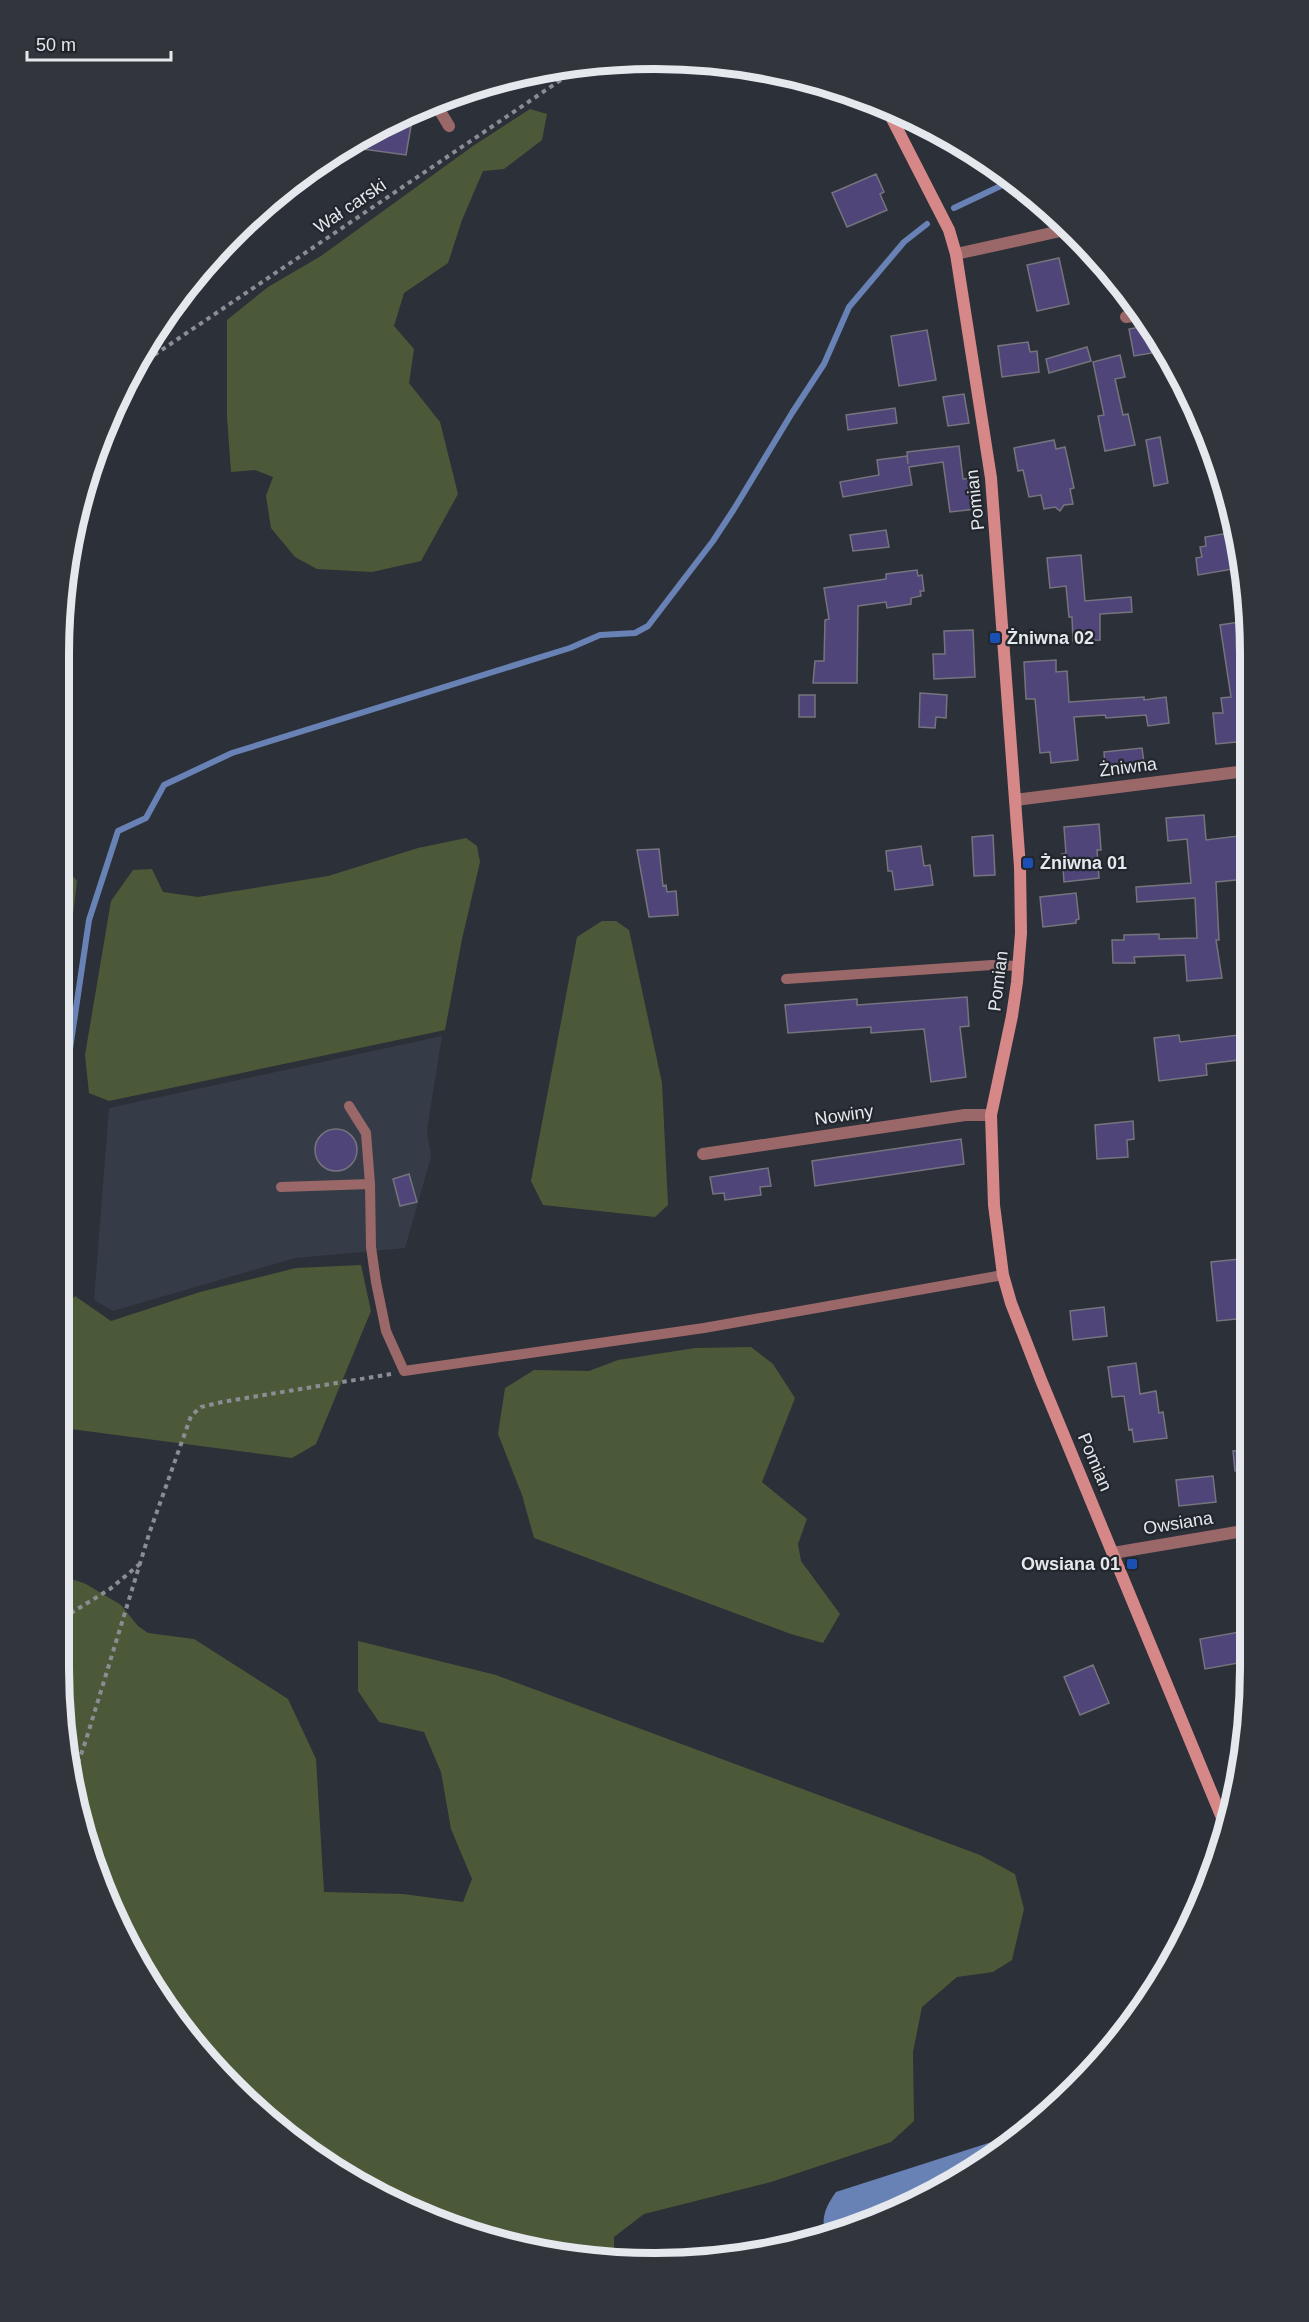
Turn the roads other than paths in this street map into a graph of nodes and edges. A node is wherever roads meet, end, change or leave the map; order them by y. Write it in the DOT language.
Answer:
graph roads {
  1 [pos="439,110"];
  2 [pos="893,120"];
  3 [pos="449,126"];
  4 [pos="1058,230"];
  5 [pos="956,254"];
  6 [pos="1132,316"];
  7 [pos="1126,317"];
  8 [pos="1240,772"];
  9 [pos="1015,800"];
  10 [pos="1019,966"];
  11 [pos="786,979"];
  12 [pos="350,1106"];
  13 [pos="991,1115"];
  14 [pos="703,1154"];
  15 [pos="370,1184"];
  16 [pos="281,1187"];
  17 [pos="1003,1275"];
  18 [pos="1240,1532"];
  19 [pos="1113,1553"];
  20 [pos="1221,1815"];
  1 -- 3 [label="street"];
  2 -- 5 [label="street, Pomian"];
  4 -- 5 [label="street"];
  5 -- 9 [label="street, Pomian"];
  6 -- 7 [label="street"];
  8 -- 9 [label="street, Żniwna"];
  9 -- 10 [label="street, Pomian"];
  10 -- 11 [label="lane"];
  10 -- 13 [label="street, Pomian"];
  12 -- 15 [label="lane"];
  13 -- 14 [label="street, Nowiny"];
  13 -- 17 [label="street, Pomian"];
  15 -- 16 [label="lane"];
  15 -- 17 [label="lane"];
  17 -- 19 [label="street, Pomian"];
  18 -- 19 [label="street, Owsiana"];
  19 -- 20 [label="street, Pomian"];
}
